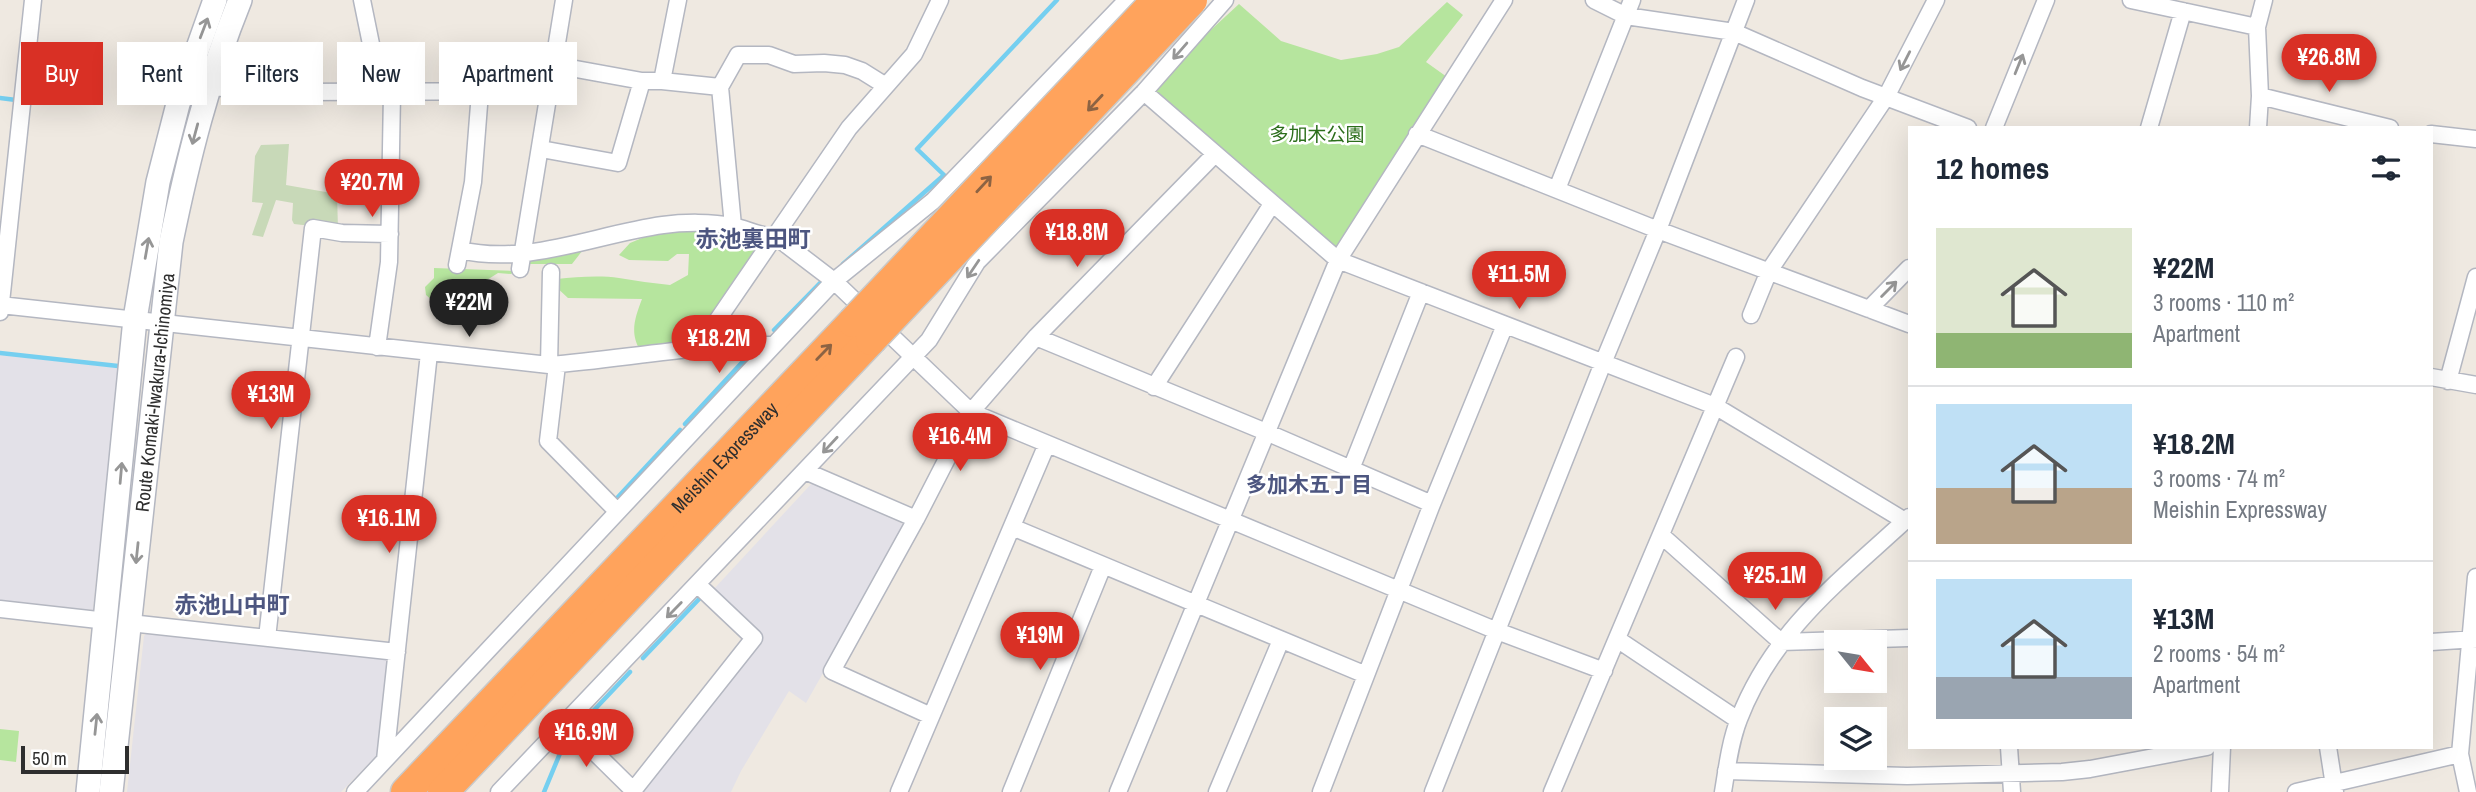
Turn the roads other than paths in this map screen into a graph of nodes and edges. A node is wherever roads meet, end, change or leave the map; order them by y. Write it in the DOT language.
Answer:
graph roads {
  1 [pos="33,0"];
  2 [pos="215,0"];
  3 [pos="240,0"];
  4 [pos="362,0"];
  5 [pos="564,0"];
  6 [pos="678,0"];
  7 [pos="940,0"];
  8 [pos="1127,0"];
  9 [pos="1157,0"];
  10 [pos="1192,0"];
  11 [pos="1225,0"];
  12 [pos="1504,0"];
  13 [pos="1594,0"];
  14 [pos="1746,0"];
  15 [pos="1936,0"];
  16 [pos="2046,0"];
  17 [pos="2131,0"];
  18 [pos="2264,0"];
  19 [pos="1629,8"];
  20 [pos="2183,11"];
  21 [pos="2257,27"];
  22 [pos="1734,32"];
  23 [pos="373,42"];
  24 [pos="558,42"];
  25 [pos="577,69"];
  26 [pos="662,80"];
  27 [pos="642,81"];
  28 [pos="720,86"];
  29 [pos="886,86"];
  30 [pos="208,87"];
  31 [pos="337,92"];
  32 [pos="1144,92"];
  33 [pos="2260,96"];
  34 [pos="1886,97"];
  35 [pos="387,105"];
  36 [pos="479,105"];
  37 [pos="546,105"];
  38 [pos="1963,126"];
  39 [pos="1995,126"];
  40 [pos="2150,126"];
  41 [pos="2258,126"];
  42 [pos="2382,126"];
  43 [pos="1416,134"];
  44 [pos="2433,136"];
  45 [pos="2476,139"];
  46 [pos="541,149"];
  47 [pos="1215,154"];
  48 [pos="1557,189"];
  49 [pos="1272,204"];
  50 [pos="733,226"];
  51 [pos="1658,230"];
  52 [pos="390,234"];
  53 [pos="775,236"];
  54 [pos="1338,260"];
  55 [pos="522,261"];
  56 [pos="1908,269"];
  57 [pos="1769,271"];
  58 [pos="551,272"];
  59 [pos="2476,276"];
  60 [pos="834,281"];
  61 [pos="1420,292"];
  62 [pos="0,307"];
  63 [pos="1869,309"];
  64 [pos="1751,315"];
  65 [pos="135,319"];
  66 [pos="162,323"];
  67 [pos="1908,324"];
  68 [pos="1504,326"];
  69 [pos="862,331"];
  70 [pos="1036,337"];
  71 [pos="299,339"];
  72 [pos="773,345"];
  73 [pos="377,347"];
  74 [pos="699,347"];
  75 [pos="429,353"];
  76 [pos="1736,356"];
  77 [pos="912,357"];
  78 [pos="1602,363"];
  79 [pos="553,365"];
  80 [pos="2433,377"];
  81 [pos="2448,381"];
  82 [pos="2476,385"];
  83 [pos="1154,387"];
  84 [pos="1715,406"];
  85 [pos="971,412"];
  86 [pos="1266,432"];
  87 [pos="1047,444"];
  88 [pos="770,447"];
  89 [pos="730,450"];
  90 [pos="1351,469"];
  91 [pos="805,471"];
  92 [pos="1432,504"];
  93 [pos="617,511"];
  94 [pos="1231,518"];
  95 [pos="916,519"];
  96 [pos="1908,520"];
  97 [pos="1012,527"];
  98 [pos="1661,535"];
  99 [pos="1103,566"];
  100 [pos="2476,577"];
  101 [pos="698,585"];
  102 [pos="1401,589"];
  103 [pos="1196,604"];
  104 [pos="0,609"];
  105 [pos="118,622"];
  106 [pos="1497,631"];
  107 [pos="267,638"];
  108 [pos="1908,638"];
  109 [pos="1617,639"];
  110 [pos="2473,639"];
  111 [pos="1281,640"];
  112 [pos="1781,642"];
  113 [pos="2433,642"];
  114 [pos="397,652"];
  115 [pos="1604,671"];
  116 [pos="1366,675"];
  117 [pos="931,716"];
  118 [pos="1738,720"];
  119 [pos="565,723"];
  120 [pos="2009,749"];
  121 [pos="2196,749"];
  122 [pos="2222,749"];
  123 [pos="2328,749"];
  124 [pos="2460,754"];
  125 [pos="385,760"];
  126 [pos="1726,771"];
  127 [pos="2012,772"];
  128 [pos="1906,784"];
  129 [pos="2333,788"];
  130 [pos="633,791"];
  131 [pos="88,792"];
  132 [pos="111,792"];
  133 [pos="355,792"];
  134 [pos="392,792"];
  135 [pos="406,792"];
  136 [pos="443,792"];
  137 [pos="460,792"];
  138 [pos="499,792"];
  139 [pos="899,792"];
  140 [pos="1011,792"];
  141 [pos="1118,792"];
  142 [pos="1217,792"];
  143 [pos="1321,792"];
  144 [pos="1433,792"];
  145 [pos="1552,792"];
  146 [pos="1723,792"];
  147 [pos="2012,792"];
  148 [pos="2220,792"];
  149 [pos="2296,792"];
  150 [pos="2468,792"];
  1 -- 62 [label="street"];
  65 -- 2 [label="main road, Route Komaki-Iwakura-Ichinomiya, one-way"];
  3 -- 30 [label="main road, Route Komaki-Iwakura-Ichinomiya"];
  4 -- 23 [label="street"];
  5 -- 24 [label="street"];
  6 -- 26 [label="street"];
  7 -- 29 [label="street"];
  8 -- 60 [label="street"];
  69 -- 9 [label="highway, Meishin Expressway, one-way, bridge"];
  10 -- 69 [label="highway, Meishin Expressway, one-way, bridge"];
  11 -- 32 [label="street, one-way"];
  12 -- 43 [label="street"];
  13 -- 19 [label="street"];
  14 -- 22 [label="street"];
  15 -- 34 [label="street, one-way"];
  39 -- 16 [label="street, one-way"];
  17 -- 20 [label="street"];
  18 -- 21 [label="street"];
  19 -- 22 [label="street"];
  19 -- 48 [label="street"];
  20 -- 21 [label="street"];
  20 -- 40 [label="street"];
  21 -- 33 [label="street"];
  22 -- 34 [label="street"];
  22 -- 51 [label="street"];
  25 -- 27 [label="street"];
  26 -- 27 [label="street"];
  26 -- 28 [label="street"];
  27 -- 46 [label="street"];
  28 -- 29 [label="street"];
  28 -- 50 [label="street"];
  29 -- 53 [label="street"];
  30 -- 31 [label="street"];
  30 -- 66 [label="main road, Route Komaki-Iwakura-Ichinomiya, one-way"];
  32 -- 47 [label="street"];
  32 -- 77 [label="street, one-way"];
  33 -- 41 [label="street"];
  33 -- 42 [label="street"];
  34 -- 38 [label="street"];
  34 -- 57 [label="street"];
  35 -- 52 [label="street"];
  36 -- 55 [label="street"];
  37 -- 46 [label="street"];
  43 -- 48 [label="street"];
  43 -- 54 [label="street"];
  44 -- 45 [label="street"];
  46 -- 55 [label="street"];
  47 -- 49 [label="street"];
  47 -- 70 [label="street"];
  48 -- 51 [label="street"];
  49 -- 54 [label="street"];
  49 -- 83 [label="street"];
  50 -- 53 [label="street"];
  50 -- 55 [label="street"];
  51 -- 57 [label="street"];
  51 -- 78 [label="street"];
  52 -- 71 [label="street"];
  52 -- 73 [label="street"];
  53 -- 60 [label="street"];
  53 -- 74 [label="street"];
  54 -- 61 [label="street"];
  54 -- 86 [label="street"];
  63 -- 56 [label="street, one-way"];
  57 -- 63 [label="street"];
  57 -- 64 [label="street"];
  58 -- 79 [label="street"];
  59 -- 81 [label="street"];
  60 -- 72 [label="street"];
  60 -- 77 [label="street"];
  61 -- 68 [label="street"];
  61 -- 90 [label="street"];
  62 -- 65 [label="street"];
  63 -- 67 [label="street"];
  65 -- 66 [label="street"];
  105 -- 65 [label="main road, Route Komaki-Iwakura-Ichinomiya, one-way"];
  66 -- 71 [label="street"];
  66 -- 105 [label="main road, Route Komaki-Iwakura-Ichinomiya, one-way"];
  68 -- 78 [label="street"];
  68 -- 92 [label="street"];
  69 -- 88 [label="highway, Meishin Expressway"];
  89 -- 69 [label="highway, Meishin Expressway, one-way"];
  70 -- 83 [label="street"];
  70 -- 85 [label="street"];
  71 -- 73 [label="street"];
  71 -- 107 [label="street"];
  72 -- 74 [label="street"];
  72 -- 93 [label="street"];
  73 -- 75 [label="street"];
  74 -- 79 [label="street"];
  75 -- 79 [label="street"];
  75 -- 114 [label="street"];
  76 -- 84 [label="street"];
  77 -- 85 [label="street"];
  77 -- 91 [label="street, one-way"];
  78 -- 84 [label="street"];
  78 -- 106 [label="street"];
  79 -- 93 [label="street"];
  80 -- 81 [label="street"];
  81 -- 82 [label="street"];
  83 -- 86 [label="street"];
  84 -- 96 [label="street"];
  84 -- 98 [label="street"];
  85 -- 87 [label="street"];
  85 -- 95 [label="street"];
  86 -- 90 [label="street"];
  86 -- 94 [label="street"];
  87 -- 94 [label="street"];
  87 -- 97 [label="street"];
  88 -- 136 [label="highway, Meishin Expressway"];
  88 -- 137 [label="highway"];
  89 -- 134 [label="highway"];
  89 -- 135 [label="highway, Meishin Expressway"];
  90 -- 92 [label="street"];
  91 -- 95 [label="street"];
  91 -- 101 [label="street"];
  92 -- 102 [label="street"];
  93 -- 125 [label="street"];
  94 -- 102 [label="street"];
  94 -- 103 [label="street"];
  95 -- 117 [label="street"];
  96 -- 112 [label="street"];
  97 -- 99 [label="street"];
  97 -- 117 [label="street"];
  98 -- 109 [label="street"];
  98 -- 112 [label="street"];
  99 -- 103 [label="street"];
  99 -- 140 [label="street"];
  100 -- 110 [label="street"];
  101 -- 119 [label="street, one-way"];
  101 -- 130 [label="street"];
  102 -- 106 [label="street"];
  102 -- 116 [label="street"];
  103 -- 111 [label="street"];
  103 -- 141 [label="street"];
  104 -- 105 [label="street"];
  105 -- 107 [label="street"];
  131 -- 105 [label="main road, Route Komaki-Iwakura-Ichinomiya, one-way"];
  105 -- 132 [label="main road, Route Komaki-Iwakura-Ichinomiya"];
  106 -- 115 [label="street"];
  106 -- 144 [label="street"];
  107 -- 114 [label="street"];
  108 -- 112 [label="street"];
  109 -- 115 [label="street"];
  109 -- 118 [label="street"];
  110 -- 113 [label="street"];
  110 -- 124 [label="street"];
  111 -- 116 [label="street"];
  111 -- 142 [label="street"];
  112 -- 118 [label="street"];
  114 -- 125 [label="street"];
  115 -- 145 [label="street"];
  116 -- 143 [label="street"];
  117 -- 139 [label="street"];
  118 -- 126 [label="street"];
  119 -- 130 [label="street"];
  119 -- 138 [label="street"];
  120 -- 127 [label="street"];
  121 -- 127 [label="street"];
  122 -- 148 [label="street"];
  123 -- 129 [label="street"];
  124 -- 129 [label="street"];
  124 -- 150 [label="street"];
  125 -- 133 [label="street"];
  126 -- 128 [label="street"];
  126 -- 146 [label="street"];
  127 -- 128 [label="street"];
  127 -- 147 [label="street"];
  129 -- 149 [label="street"];
}
